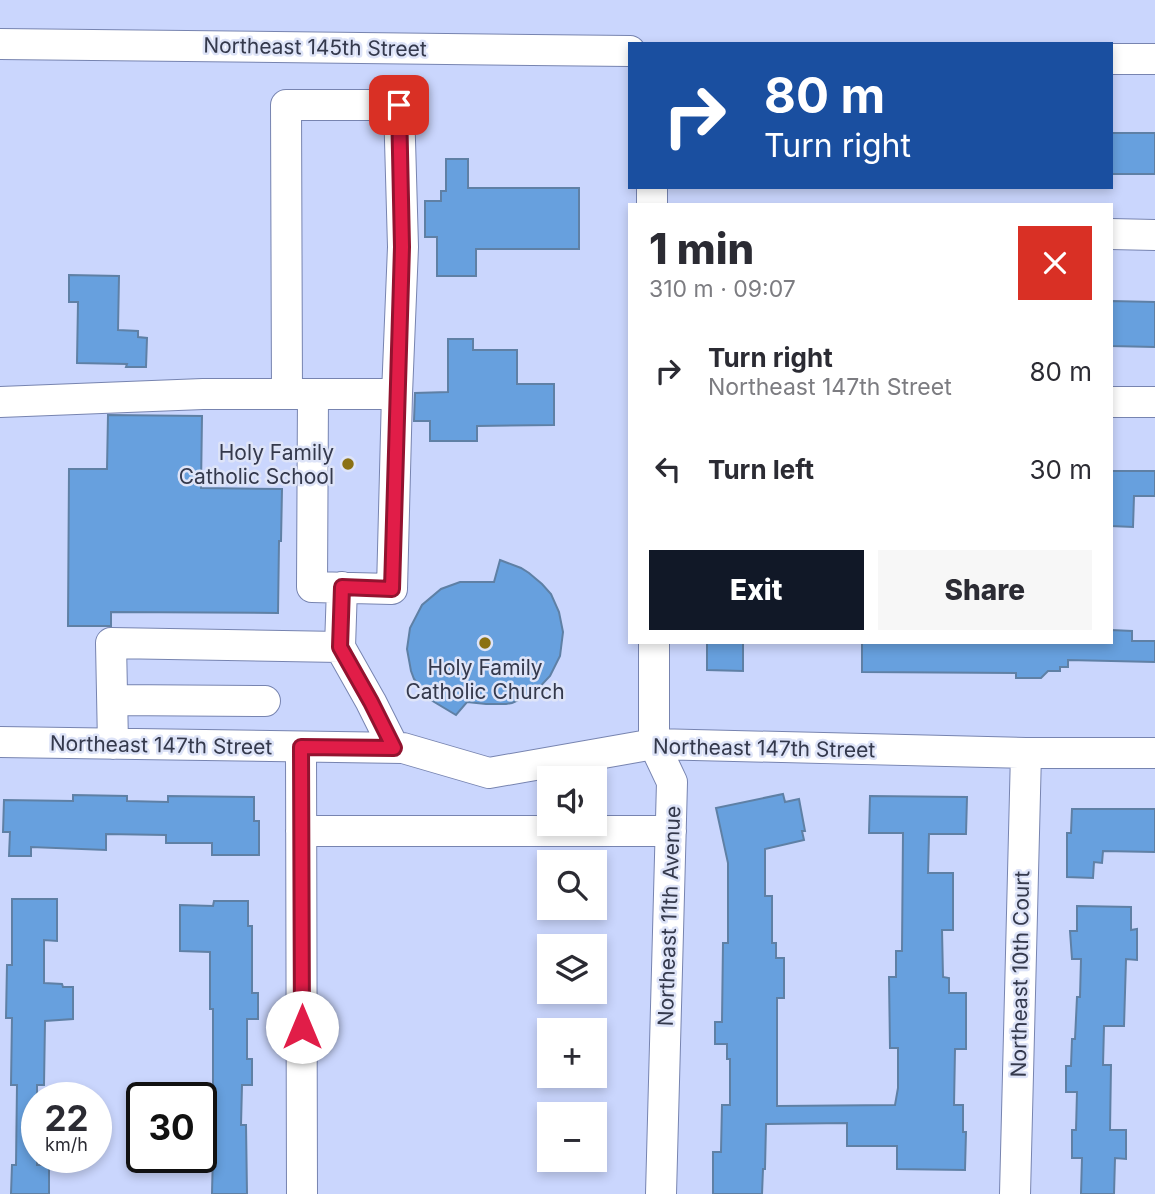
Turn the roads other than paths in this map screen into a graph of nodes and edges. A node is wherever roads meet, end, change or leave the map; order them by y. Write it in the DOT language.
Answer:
graph roads {
  1 [pos="0,44"];
  2 [pos="628,51"];
  3 [pos="1113,59"];
  4 [pos="1155,59"];
  5 [pos="1113,234"];
  6 [pos="1155,235"];
  7 [pos="300,394"];
  8 [pos="397,394"];
  9 [pos="0,402"];
  10 [pos="1113,402"];
  11 [pos="1155,402"];
  12 [pos="342,587"];
  13 [pos="654,644"];
  14 [pos="340,647"];
  15 [pos="113,700"];
  16 [pos="265,701"];
  17 [pos="0,742"];
  18 [pos="113,744"];
  19 [pos="654,744"];
  20 [pos="301,747"];
  21 [pos="394,748"];
  22 [pos="1026,753"];
  23 [pos="1155,753"];
  24 [pos="301,831"];
  25 [pos="671,831"];
  26 [pos="302,1194"];
  27 [pos="661,1194"];
  28 [pos="1015,1194"];
  1 -- 2 [label="street, Northeast 145th Street"];
  3 -- 4 [label="street"];
  5 -- 6 [label="street"];
  7 -- 8 [label="street"];
  7 -- 8 [label="street"];
  7 -- 9 [label="street"];
  7 -- 12 [label="street"];
  8 -- 12 [label="street"];
  10 -- 11 [label="street"];
  12 -- 14 [label="street"];
  13 -- 19 [label="street, Northeast 11th Avenue"];
  14 -- 15 [label="street"];
  14 -- 21 [label="street"];
  15 -- 16 [label="street"];
  15 -- 18 [label="street"];
  17 -- 18 [label="street, Northeast 147th Street"];
  18 -- 20 [label="street, Northeast 147th Street"];
  19 -- 21 [label="street, Northeast 147th Street"];
  19 -- 22 [label="street, Northeast 147th Street"];
  19 -- 25 [label="street, Northeast 11th Avenue"];
  20 -- 21 [label="street, Northeast 147th Street"];
  20 -- 24 [label="street"];
  22 -- 23 [label="street, Northeast 147th Street"];
  22 -- 28 [label="street, Northeast 10th Court"];
  24 -- 25 [label="street"];
  24 -- 26 [label="street"];
  25 -- 27 [label="street, Northeast 11th Avenue"];
}
